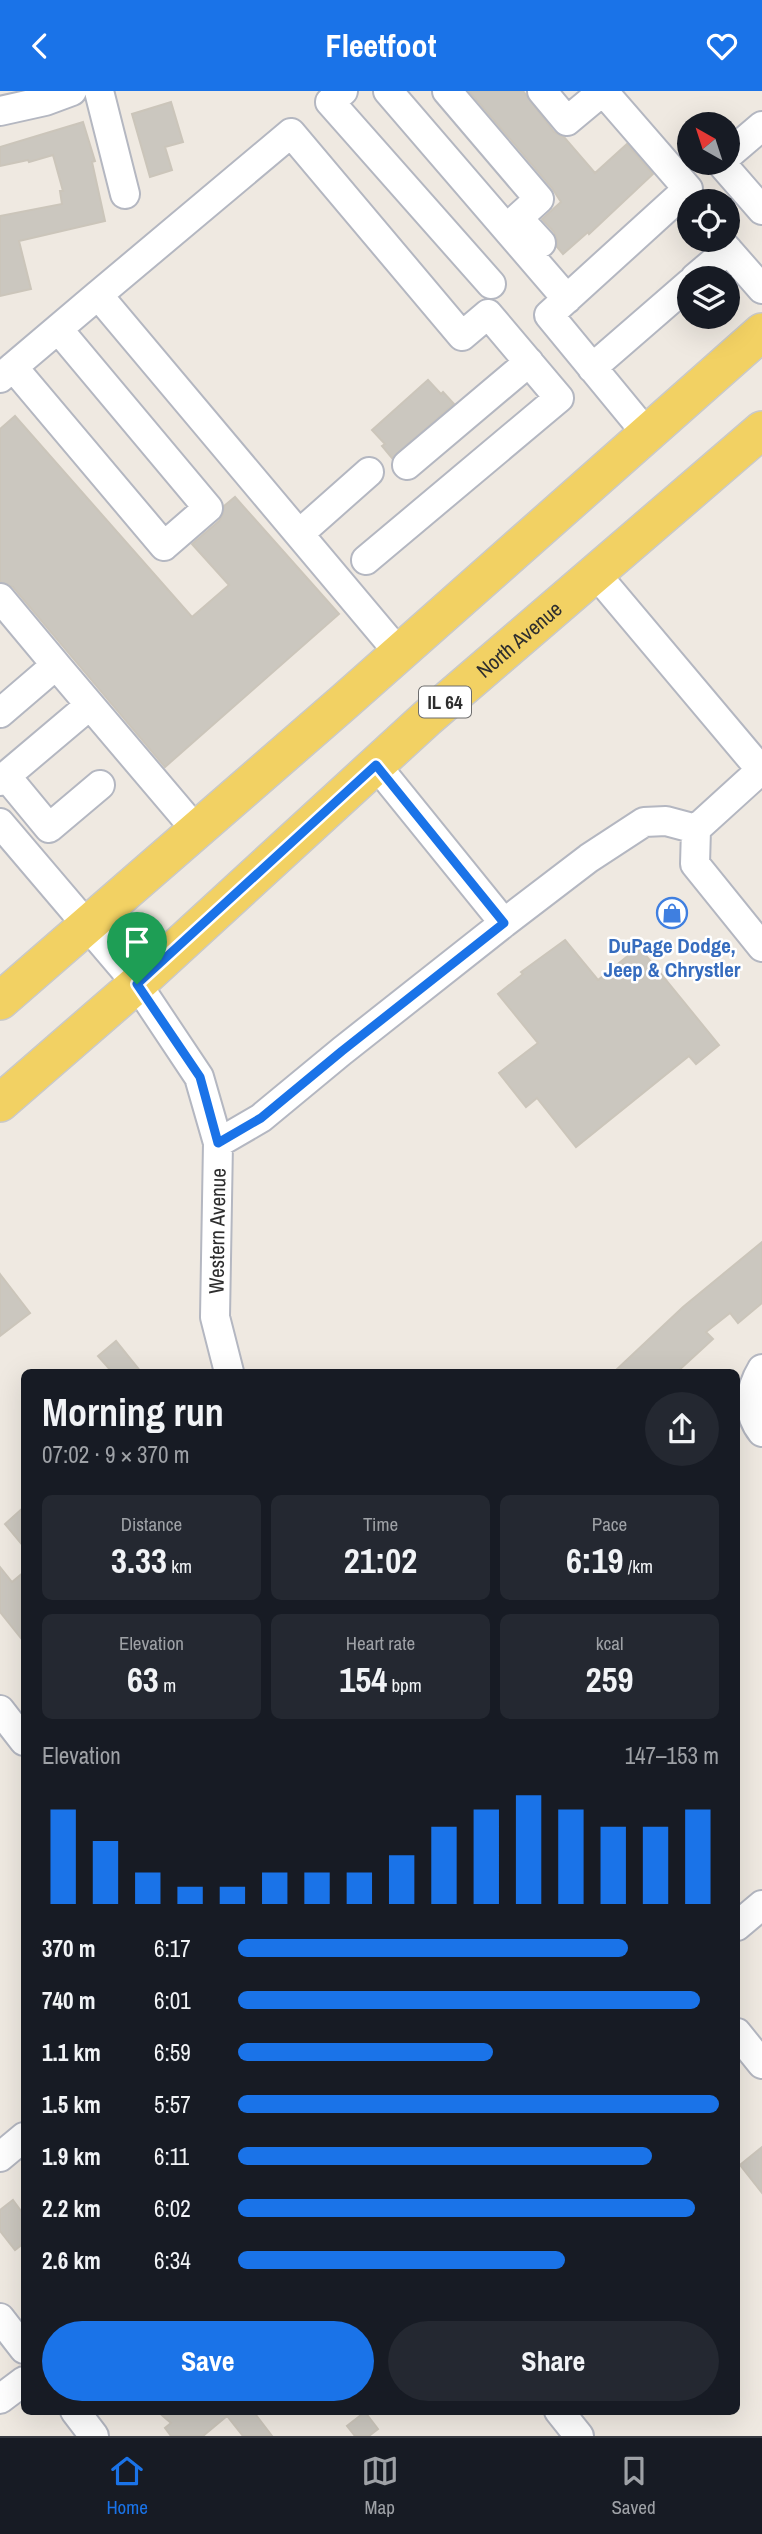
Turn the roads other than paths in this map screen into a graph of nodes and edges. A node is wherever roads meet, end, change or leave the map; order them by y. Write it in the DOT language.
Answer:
graph roads {
  1 [pos="72,91"];
  2 [pos="99,91"];
  3 [pos="343,91"];
  4 [pos="388,91"];
  5 [pos="447,91"];
  6 [pos="542,91"];
  7 [pos="603,91"];
  8 [pos="0,111"];
  9 [pos="762,127"];
  10 [pos="740,145"];
  11 [pos="708,175"];
  12 [pos="731,175"];
  13 [pos="680,189"];
  14 [pos="694,189"];
  15 [pos="125,194"];
  16 [pos="677,205"];
  17 [pos="762,210"];
  18 [pos="718,252"];
  19 [pos="730,252"];
  20 [pos="706,266"];
  21 [pos="491,284"];
  22 [pos="762,289"];
  23 [pos="573,293"];
  24 [pos="677,294"];
  25 [pos="98,295"];
  26 [pos="58,330"];
  27 [pos="762,333"];
  28 [pos="529,362"];
  29 [pos="592,368"];
  30 [pos="7,372"];
  31 [pos="762,430"];
  32 [pos="647,435"];
  33 [pos="407,465"];
  34 [pos="369,472"];
  35 [pos="299,534"];
  36 [pos="366,560"];
  37 [pos="596,574"];
  38 [pos="0,598"];
  39 [pos="400,653"];
  40 [pos="57,665"];
  41 [pos="90,705"];
  42 [pos="0,713"];
  43 [pos="376,765"];
  44 [pos="761,770"];
  45 [pos="3,778"];
  46 [pos="100,785"];
  47 [pos="0,823"];
  48 [pos="696,829"];
  49 [pos="196,830"];
  50 [pos="504,923"];
  51 [pos="88,925"];
  52 [pos="762,947"];
  53 [pos="137,984"];
  54 [pos="0,1001"];
  55 [pos="0,1103"];
  56 [pos="218,1143"];
  57 [pos="228,1369"];
  58 [pos="762,1369"];
  59 [pos="762,1432"];
  60 [pos="0,1710"];
  61 [pos="21,1737"];
  62 [pos="762,1905"];
  63 [pos="740,1923"];
  64 [pos="740,2037"];
  65 [pos="762,2064"];
  66 [pos="21,2140"];
  67 [pos="0,2157"];
  68 [pos="0,2318"];
  69 [pos="21,2345"];
  70 [pos="21,2383"];
  71 [pos="0,2399"];
  72 [pos="78,2415"];
  73 [pos="562,2415"];
  74 [pos="94,2436"];
  75 [pos="579,2436"];
  1 -- 8 [label="street"];
  2 -- 15 [label="street"];
  3 -- 21 [label="street"];
  4 -- 23 [label="street"];
  5 -- 23 [label="street"];
  6 -- 7 [label="street"];
  7 -- 13 [label="street"];
  9 -- 10 [label="street"];
  11 -- 14 [label="street"];
  12 -- 17 [label="street"];
  16 -- 23 [label="street"];
  18 -- 20 [label="street"];
  19 -- 22 [label="street"];
  23 -- 29 [label="street"];
  24 -- 29 [label="street"];
  25 -- 26 [label="street"];
  25 -- 28 [label="street"];
  25 -- 35 [label="street"];
  26 -- 30 [label="street"];
  26 -- 30 [label="street"];
  27 -- 32 [label="main road"];
  28 -- 33 [label="street"];
  28 -- 36 [label="street"];
  29 -- 32 [label="street"];
  31 -- 37 [label="main road, North Avenue / IL 64"];
  32 -- 39 [label="main road"];
  34 -- 35 [label="street"];
  35 -- 39 [label="street"];
  37 -- 43 [label="main road, North Avenue / IL 64"];
  37 -- 44 [label="street"];
  38 -- 40 [label="street"];
  39 -- 49 [label="main road"];
  40 -- 41 [label="street"];
  40 -- 42 [label="street"];
  41 -- 45 [label="street"];
  41 -- 49 [label="street"];
  43 -- 50 [label="street"];
  43 -- 53 [label="main road, North Avenue / IL 64"];
  44 -- 48 [label="street"];
  45 -- 46 [label="street"];
  47 -- 51 [label="street, Western Avenue"];
  48 -- 50 [label="street"];
  48 -- 52 [label="street"];
  49 -- 51 [label="main road"];
  50 -- 56 [label="street"];
  51 -- 53 [label="street, Western Avenue"];
  51 -- 54 [label="main road"];
  53 -- 55 [label="main road, North Avenue / IL 64"];
  53 -- 56 [label="street, Western Avenue"];
  56 -- 57 [label="street, Western Avenue"];
  58 -- 59 [label="street"];
  60 -- 61 [label="street"];
  62 -- 63 [label="street"];
  64 -- 65 [label="street"];
  66 -- 67 [label="street"];
  68 -- 69 [label="street"];
  70 -- 71 [label="street"];
  72 -- 74 [label="street"];
  73 -- 75 [label="street"];
}
